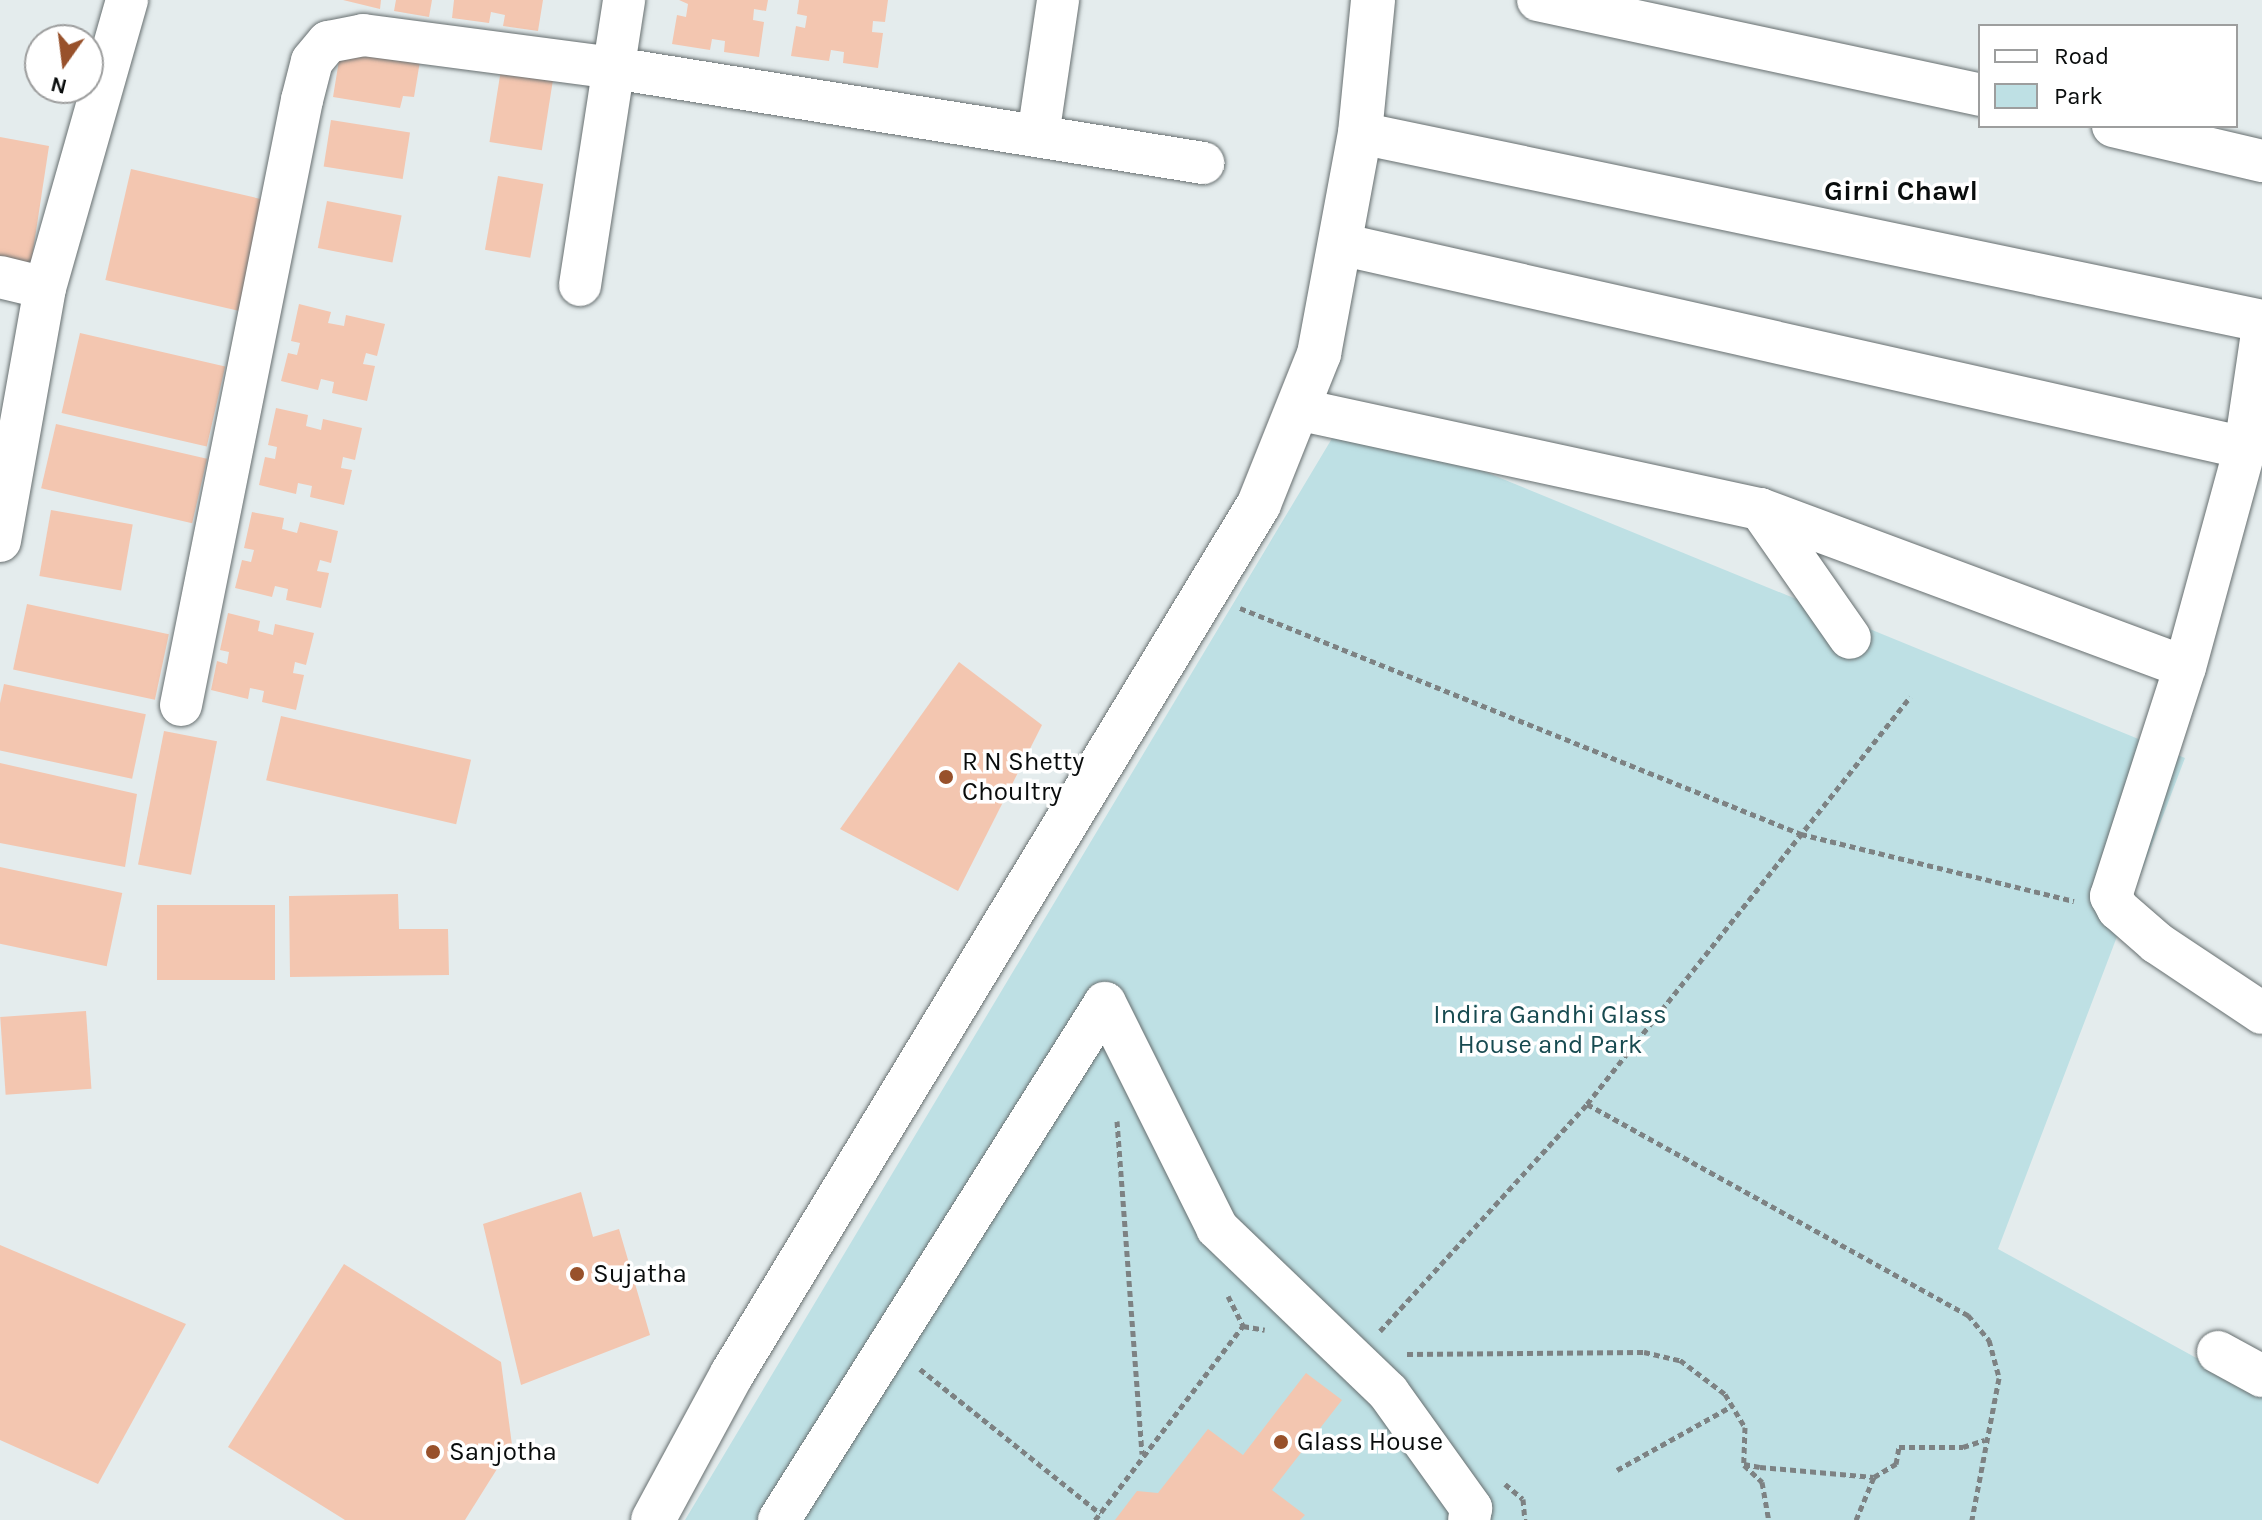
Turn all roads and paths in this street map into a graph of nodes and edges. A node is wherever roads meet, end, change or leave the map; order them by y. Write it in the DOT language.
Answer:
graph roads {
  1 [pos="127,0"];
  2 [pos="624,0"];
  3 [pos="1058,0"];
  4 [pos="1373,0"];
  5 [pos="1538,0"];
  6 [pos="614,68"];
  7 [pos="1978,95"];
  8 [pos="2122,128"];
  9 [pos="1360,133"];
  10 [pos="1038,136"];
  11 [pos="2262,161"];
  12 [pos="1203,163"];
  13 [pos="1340,244"];
  14 [pos="0,277"];
  15 [pos="580,285"];
  16 [pos="45,288"];
  17 [pos="2262,321"];
  18 [pos="2262,333"];
  19 [pos="1297,409"];
  20 [pos="2245,448"];
  21 [pos="1760,509"];
  22 [pos="0,541"];
  23 [pos="1204,594"];
  24 [pos="1850,638"];
  25 [pos="2185,667"];
  26 [pos="1910,697"];
  27 [pos="181,705"];
  28 [pos="1801,834"];
  29 [pos="2111,896"];
  30 [pos="2262,1013"];
  31 [pos="1587,1104"];
  32 [pos="1116,1111"];
  33 [pos="1222,1285"];
  34 [pos="1378,1333"];
  35 [pos="2218,1352"];
  36 [pos="1395,1354"];
  37 [pos="916,1366"];
  38 [pos="2262,1376"];
  39 [pos="1732,1406"];
  40 [pos="1985,1440"];
  41 [pos="1142,1454"];
  42 [pos="1744,1464"];
  43 [pos="1617,1470"];
  44 [pos="1874,1477"];
  45 [pos="1100,1513"];
  46 [pos="653,1520"];
  47 [pos="779,1520"];
  48 [pos="1095,1520"];
  49 [pos="1469,1520"];
  50 [pos="1769,1520"];
  51 [pos="1856,1520"];
  52 [pos="1972,1520"];
  1 -- 16 [label="street"];
  2 -- 6 [label="street"];
  3 -- 10 [label="street"];
  4 -- 9 [label="main road"];
  5 -- 7 [label="street"];
  6 -- 10 [label="street"];
  6 -- 15 [label="street"];
  6 -- 27 [label="street"];
  8 -- 11 [label="street"];
  9 -- 13 [label="main road"];
  9 -- 17 [label="street"];
  10 -- 12 [label="street"];
  13 -- 19 [label="main road"];
  13 -- 20 [label="street"];
  14 -- 16 [label="street"];
  16 -- 22 [label="street"];
  18 -- 20 [label="street"];
  19 -- 21 [label="street"];
  19 -- 23 [label="main road"];
  20 -- 25 [label="street"];
  21 -- 24 [label="street"];
  21 -- 25 [label="street"];
  23 -- 28 [label="path"];
  23 -- 46 [label="main road"];
  25 -- 29 [label="street"];
  26 -- 28 [label="path"];
  28 -- 29 [label="path"];
  28 -- 31 [label="path"];
  29 -- 30 [label="street"];
  31 -- 34 [label="path"];
  31 -- 40 [label="path"];
  32 -- 41 [label="path"];
  33 -- 41 [label="path"];
  35 -- 38 [label="street"];
  36 -- 39 [label="path"];
  37 -- 45 [label="path"];
  39 -- 42 [label="path"];
  39 -- 43 [label="path"];
  40 -- 44 [label="path"];
  40 -- 52 [label="path"];
  41 -- 45 [label="path"];
  42 -- 44 [label="path"];
  42 -- 50 [label="path"];
  44 -- 51 [label="path"];
  45 -- 48 [label="path"];
  47 -- 49 [label="street"];
}
